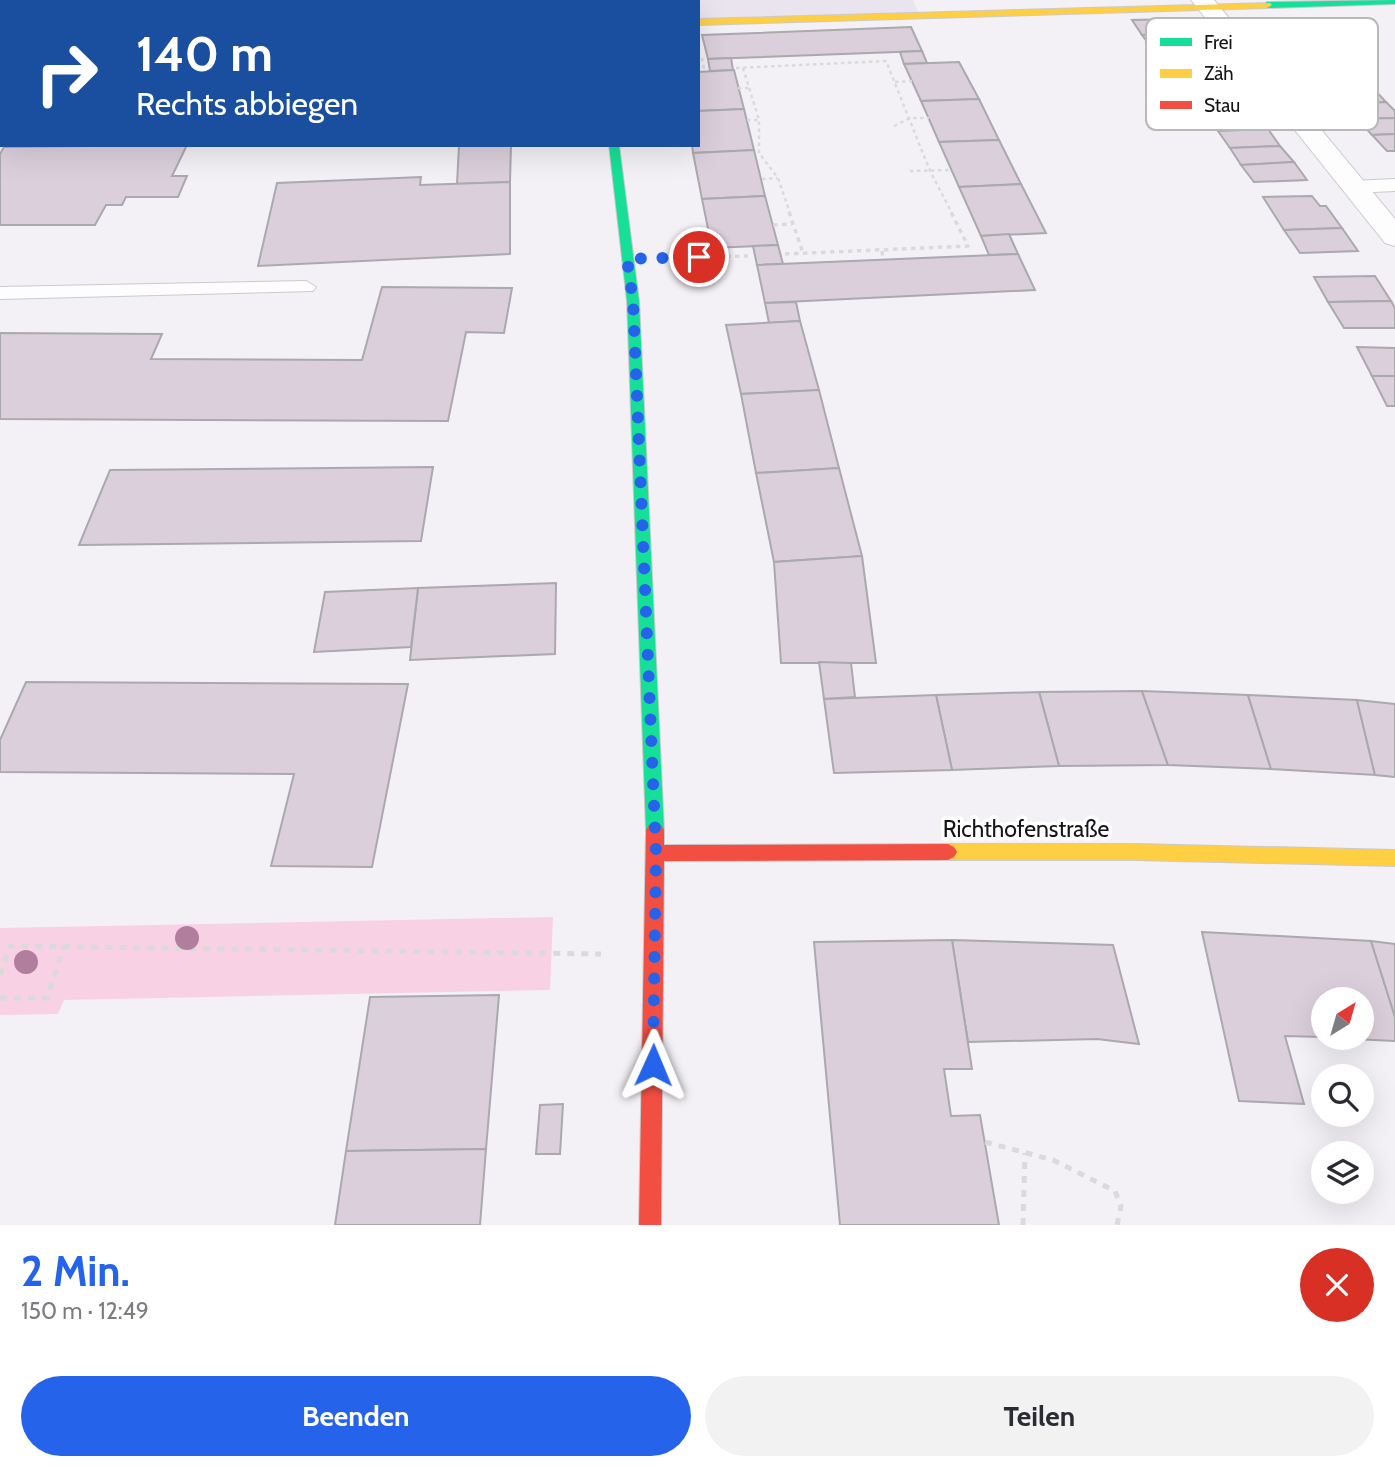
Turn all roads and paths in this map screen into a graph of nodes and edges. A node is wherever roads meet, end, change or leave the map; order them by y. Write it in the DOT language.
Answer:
graph roads {
  1 [pos="1395,1"];
  2 [pos="1205,3"];
  3 [pos="1217,18"];
  4 [pos="700,22"];
  5 [pos="814,55"];
  6 [pos="817,64"];
  7 [pos="736,68"];
  8 [pos="743,68"];
  9 [pos="912,81"];
  10 [pos="895,82"];
  11 [pos="738,88"];
  12 [pos="752,88"];
  13 [pos="909,118"];
  14 [pos="929,118"];
  15 [pos="747,120"];
  16 [pos="760,120"];
  17 [pos="894,126"];
  18 [pos="1306,130"];
  19 [pos="614,147"];
  20 [pos="952,170"];
  21 [pos="930,171"];
  22 [pos="910,172"];
  23 [pos="778,178"];
  24 [pos="762,179"];
  25 [pos="1395,186"];
  26 [pos="1352,187"];
  27 [pos="792,224"];
  28 [pos="773,225"];
  29 [pos="1395,236"];
  30 [pos="882,251"];
  31 [pos="803,253"];
  32 [pos="785,254"];
  33 [pos="748,256"];
  34 [pos="627,259"];
  35 [pos="883,260"];
  36 [pos="306,287"];
  37 [pos="0,293"];
  38 [pos="656,853"];
  39 [pos="1395,858"];
  40 [pos="64,946"];
  41 [pos="654,955"];
  42 [pos="0,975"];
  43 [pos="0,998"];
  44 [pos="985,1142"];
  45 [pos="1025,1153"];
  46 [pos="650,1225"];
  47 [pos="1024,1225"];
  48 [pos="1116,1225"];
  1 -- 2 [label="street"];
  2 -- 3 [label="street"];
  2 -- 4 [label="street"];
  5 -- 6 [label="path"];
  6 -- 8 [label="path"];
  6 -- 10 [label="path"];
  7 -- 8 [label="path"];
  8 -- 12 [label="path"];
  9 -- 10 [label="path"];
  10 -- 13 [label="path"];
  11 -- 12 [label="path"];
  12 -- 16 [label="path"];
  13 -- 14 [label="path"];
  13 -- 17 [label="path"];
  13 -- 21 [label="path"];
  15 -- 16 [label="path"];
  16 -- 23 [label="path"];
  18 -- 26 [label="street"];
  19 -- 34 [label="street"];
  20 -- 21 [label="path"];
  21 -- 22 [label="path"];
  21 -- 30 [label="path"];
  23 -- 24 [label="path"];
  23 -- 27 [label="path"];
  25 -- 26 [label="lane"];
  26 -- 29 [label="street"];
  27 -- 28 [label="path"];
  27 -- 31 [label="path"];
  30 -- 31 [label="path"];
  30 -- 35 [label="path"];
  31 -- 32 [label="path"];
  33 -- 34 [label="path"];
  34 -- 38 [label="street"];
  36 -- 37 [label="lane"];
  38 -- 39 [label="street, Richthofenstraße"];
  38 -- 41 [label="street"];
  40 -- 41 [label="path"];
  40 -- 42 [label="path"];
  40 -- 43 [label="path"];
  41 -- 46 [label="street"];
  44 -- 45 [label="path"];
  45 -- 47 [label="path"];
  45 -- 48 [label="path"];
}
